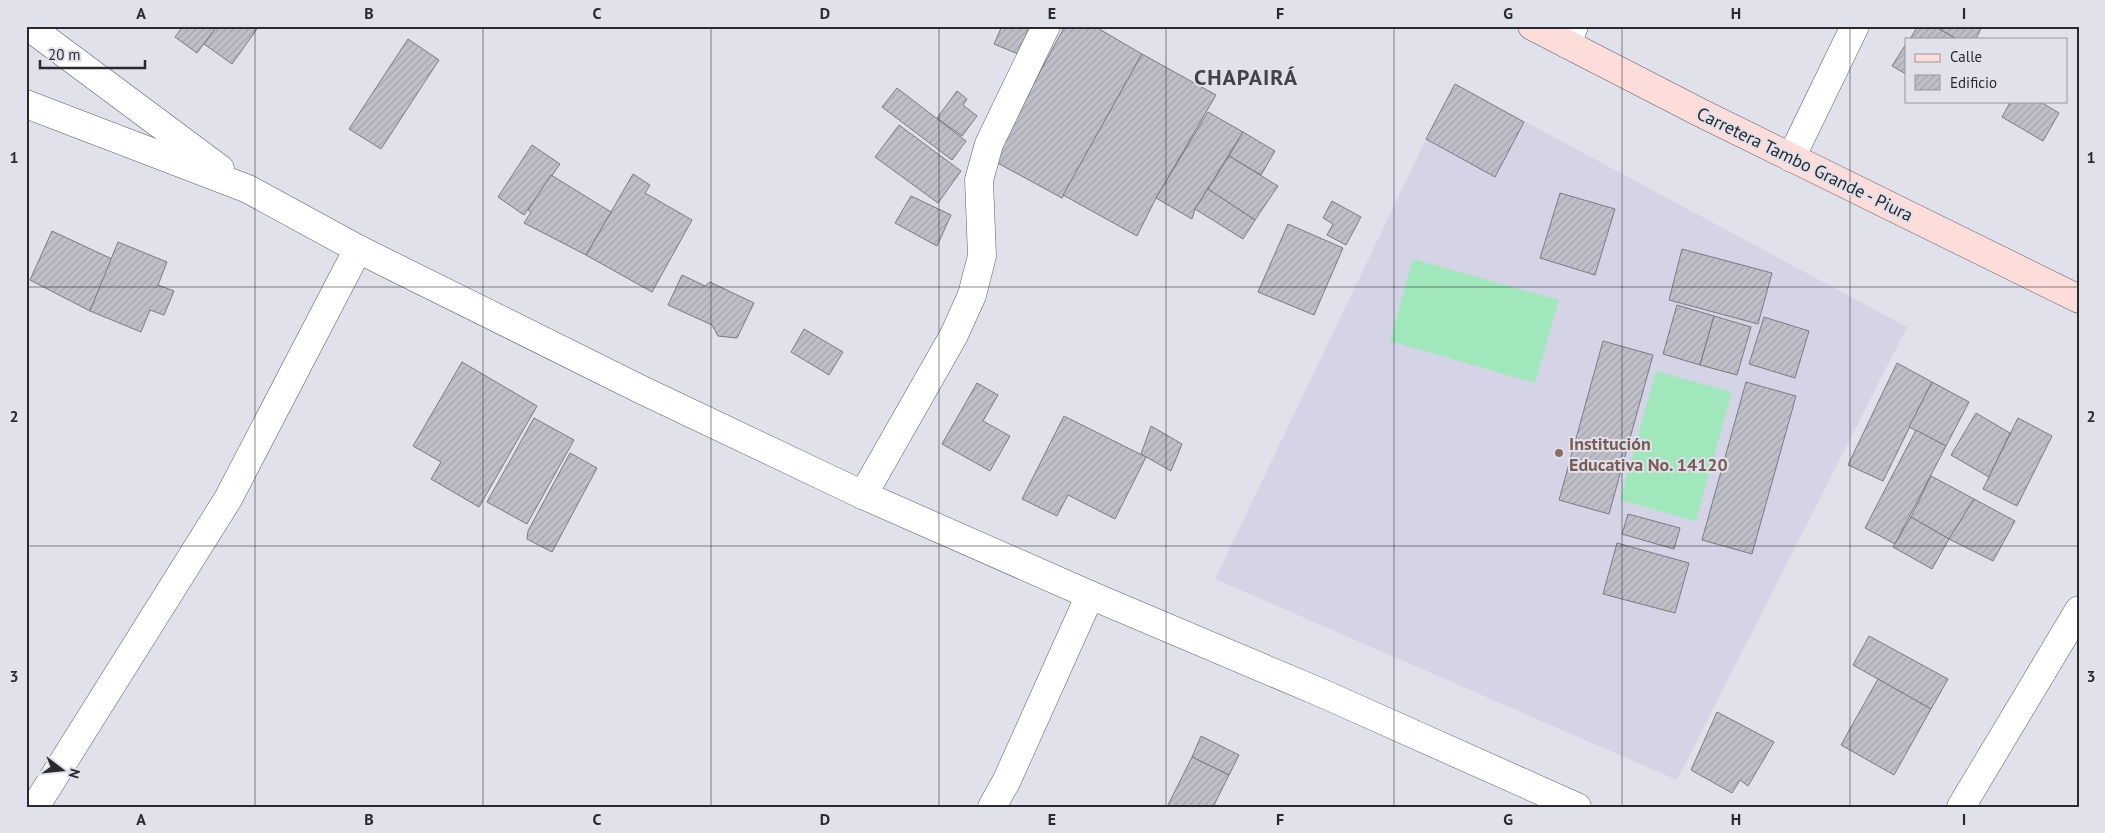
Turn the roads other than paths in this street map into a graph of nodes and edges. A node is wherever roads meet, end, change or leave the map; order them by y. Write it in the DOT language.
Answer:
graph roads {
  1 [pos="28,26"];
  2 [pos="1046,26"];
  3 [pos="1532,26"];
  4 [pos="1855,26"];
  5 [pos="1570,35"];
  6 [pos="26,104"];
  7 [pos="1791,158"];
  8 [pos="248,190"];
  9 [pos="358,249"];
  10 [pos="2079,299"];
  11 [pos="863,495"];
  12 [pos="1090,595"];
  13 [pos="2079,610"];
  14 [pos="40,799"];
  15 [pos="992,807"];
  16 [pos="1577,807"];
  17 [pos="1961,807"];
  1 -- 8 [label="street"];
  2 -- 11 [label="street"];
  3 -- 5 [label="main road, Carretera Tambo Grande - Piura"];
  4 -- 7 [label="street"];
  5 -- 7 [label="main road, Carretera Tambo Grande - Piura"];
  6 -- 8 [label="street"];
  7 -- 10 [label="main road, Carretera Tambo Grande - Piura"];
  8 -- 9 [label="street"];
  9 -- 11 [label="street"];
  9 -- 14 [label="street"];
  11 -- 12 [label="street"];
  12 -- 15 [label="street"];
  12 -- 16 [label="street"];
  13 -- 17 [label="street"];
}
